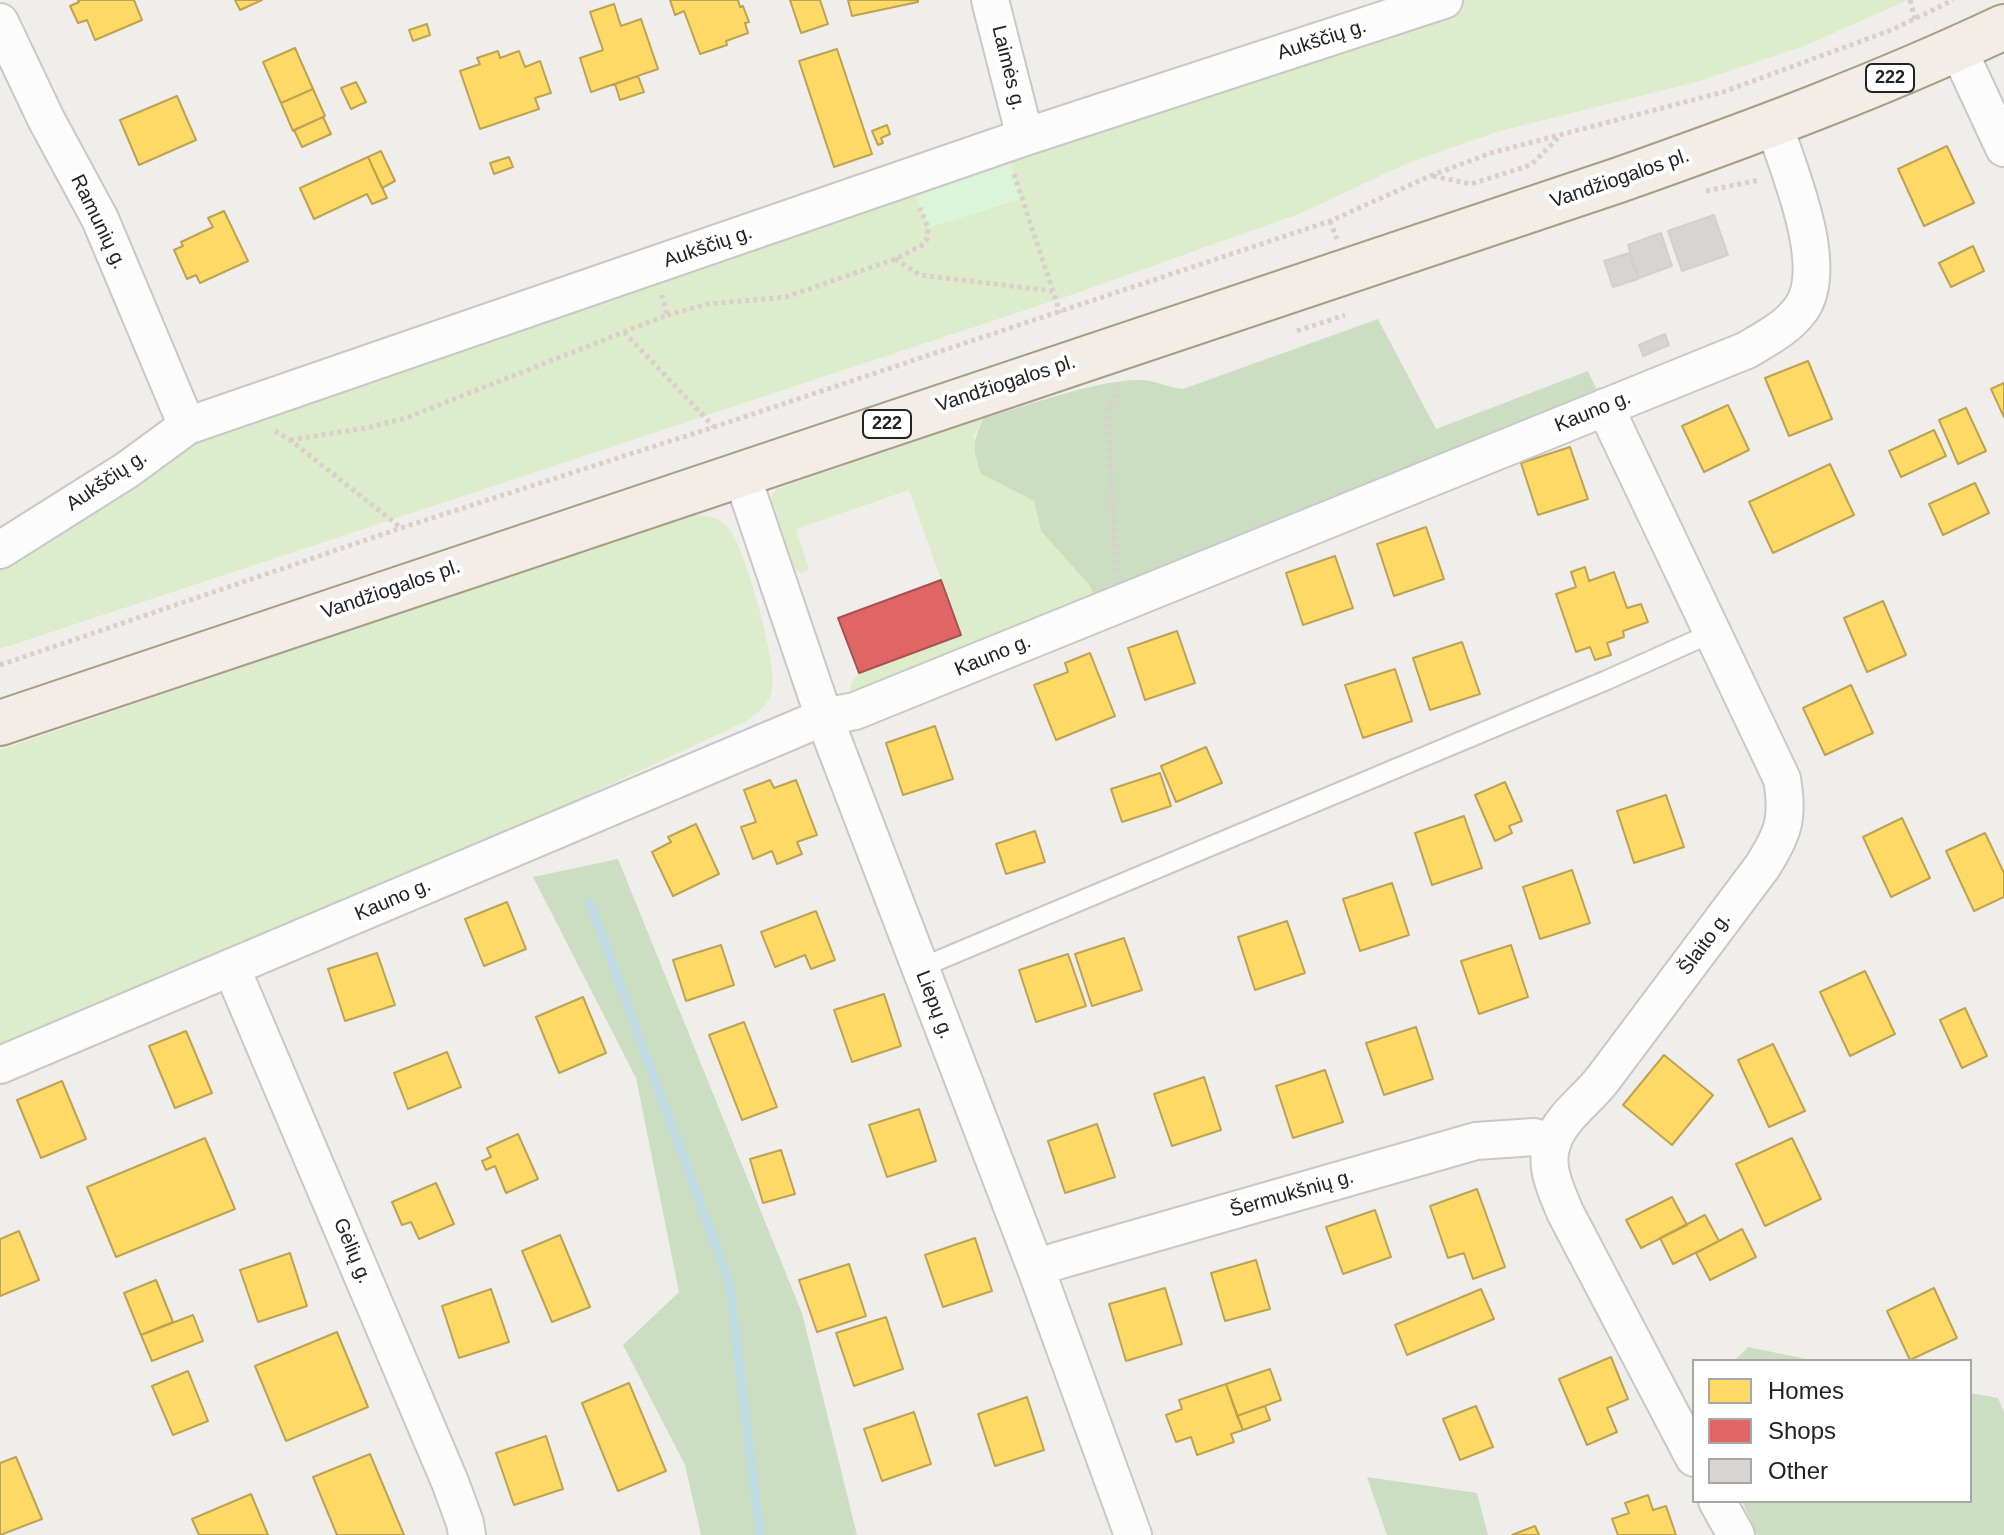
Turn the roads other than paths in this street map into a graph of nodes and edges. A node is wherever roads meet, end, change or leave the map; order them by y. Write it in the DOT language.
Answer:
graph roads {
  1 [pos="990,0"];
  2 [pos="1444,0"];
  3 [pos="0,22"];
  4 [pos="2004,27"];
  5 [pos="1958,49"];
  6 [pos="1774,125"];
  7 [pos="1016,140"];
  8 [pos="2004,148"];
  9 [pos="1605,407"];
  10 [pos="187,426"];
  11 [pos="741,473"];
  12 [pos="0,550"];
  13 [pos="1714,632"];
  14 [pos="824,717"];
  15 [pos="0,723"];
  16 [pos="920,968"];
  17 [pos="232,969"];
  18 [pos="0,1065"];
  19 [pos="1552,1142"];
  20 [pos="1036,1269"];
  21 [pos="1692,1454"];
  22 [pos="1718,1503"];
  23 [pos="467,1535"];
  24 [pos="1133,1535"];
  25 [pos="1736,1535"];
  1 -- 7 [label="street, Laimės g."];
  2 -- 7 [label="street, Aukščių g."];
  3 -- 10 [label="street, Ramunių g."];
  4 -- 5 [label="main road, Vandžiogalos pl. / 222"];
  5 -- 6 [label="main road, Vandžiogalos pl. / 222"];
  5 -- 8 [label="street"];
  6 -- 9 [label="street, Kauno g."];
  6 -- 11 [label="main road, Vandžiogalos pl. / 222"];
  7 -- 10 [label="street, Aukščių g."];
  9 -- 13 [label="street, Šlaito g."];
  9 -- 14 [label="street, Kauno g."];
  10 -- 12 [label="street, Aukščių g."];
  11 -- 14 [label="street, Liepų g."];
  11 -- 15 [label="main road, Vandžiogalos pl. / 222"];
  13 -- 16 [label="lane"];
  13 -- 19 [label="street, Šlaito g."];
  14 -- 16 [label="street, Liepų g."];
  14 -- 17 [label="street, Kauno g."];
  16 -- 20 [label="street, Liepų g."];
  17 -- 18 [label="street, Kauno g."];
  17 -- 23 [label="street, Gėlių g."];
  19 -- 20 [label="street, Šermukšnių g."];
  19 -- 21 [label="street"];
  20 -- 24 [label="street, Liepų g."];
  22 -- 25 [label="street"];
}
